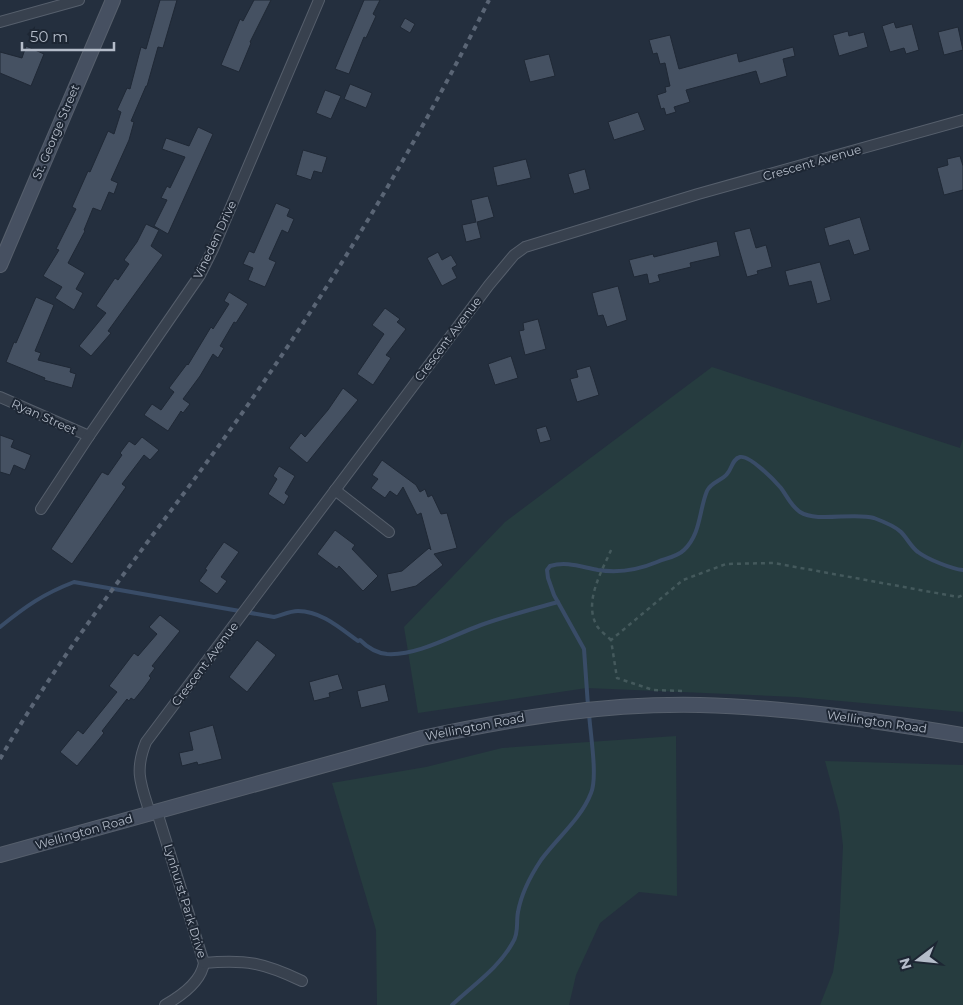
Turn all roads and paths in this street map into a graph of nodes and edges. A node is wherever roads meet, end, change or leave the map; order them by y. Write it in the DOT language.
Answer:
graph roads {
  1 [pos="78,0"];
  2 [pos="113,0"];
  3 [pos="319,0"];
  4 [pos="0,22"];
  5 [pos="963,120"];
  6 [pos="0,265"];
  7 [pos="0,397"];
  8 [pos="89,436"];
  9 [pos="335,490"];
  10 [pos="41,509"];
  11 [pos="389,532"];
  12 [pos="612,548"];
  13 [pos="963,595"];
  14 [pos="611,640"];
  15 [pos="691,691"];
  16 [pos="963,735"];
  17 [pos="153,812"];
  18 [pos="0,855"];
  19 [pos="204,963"];
  20 [pos="302,981"];
  21 [pos="165,1005"];
  1 -- 4 [label="street"];
  2 -- 6 [label="main road, St. George Street"];
  3 -- 8 [label="street, Vineden Drive"];
  5 -- 9 [label="street, Crescent Avenue"];
  7 -- 8 [label="street, Ryan Street"];
  8 -- 10 [label="street, Vineden Drive"];
  9 -- 11 [label="street"];
  9 -- 17 [label="street, Crescent Avenue"];
  12 -- 14 [label="path"];
  13 -- 14 [label="path"];
  14 -- 15 [label="path"];
  16 -- 17 [label="main road, Wellington Road"];
  17 -- 18 [label="main road, Wellington Road"];
  17 -- 19 [label="street, Lynhurst Park Drive"];
  19 -- 20 [label="street"];
  19 -- 21 [label="street, Lynhurst Park Drive"];
}
